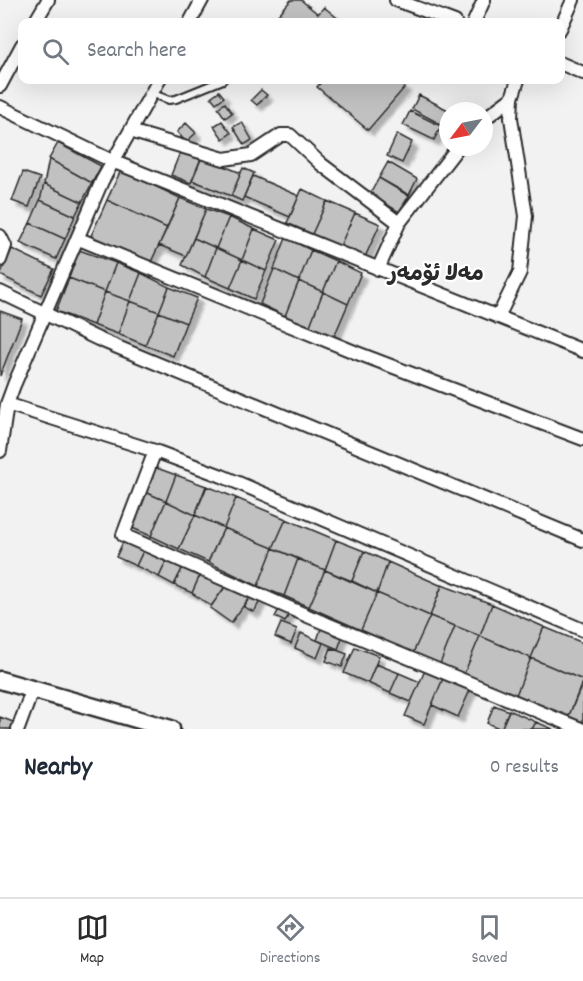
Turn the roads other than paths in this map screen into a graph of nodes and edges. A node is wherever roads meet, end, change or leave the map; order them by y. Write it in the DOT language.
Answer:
graph roads {
  1 [pos="48,0"];
  2 [pos="202,0"];
  3 [pos="484,0"];
  4 [pos="573,0"];
  5 [pos="399,1"];
  6 [pos="37,18"];
  7 [pos="192,18"];
  8 [pos="444,18"];
  9 [pos="476,18"];
  10 [pos="565,19"];
  11 [pos="18,52"];
  12 [pos="565,65"];
  13 [pos="583,73"];
  14 [pos="157,84"];
  15 [pos="213,84"];
  16 [pos="517,84"];
  17 [pos="0,86"];
  18 [pos="151,93"];
  19 [pos="512,98"];
  20 [pos="0,107"];
  21 [pos="493,112"];
  22 [pos="130,130"];
  23 [pos="451,156"];
  24 [pos="112,161"];
  25 [pos="399,223"];
  26 [pos="0,236"];
  27 [pos="79,238"];
  28 [pos="0,260"];
  29 [pos="378,269"];
  30 [pos="0,292"];
  31 [pos="45,313"];
  32 [pos="498,317"];
  33 [pos="583,351"];
  34 [pos="7,404"];
  35 [pos="583,439"];
  36 [pos="0,451"];
  37 [pos="155,451"];
  38 [pos="583,540"];
  39 [pos="583,630"];
  40 [pos="0,680"];
  41 [pos="32,691"];
  42 [pos="141,725"];
  43 [pos="18,729"];
  44 [pos="171,729"];
  45 [pos="581,729"];
  1 -- 6 [label="street"];
  2 -- 7 [label="street"];
  3 -- 9 [label="street"];
  4 -- 10 [label="street"];
  5 -- 8 [label="street"];
  11 -- 17 [label="street"];
  12 -- 13 [label="street"];
  14 -- 18 [label="street"];
  15 -- 18 [label="lane"];
  16 -- 19 [label="street"];
  18 -- 22 [label="street"];
  19 -- 21 [label="street"];
  19 -- 32 [label="street"];
  20 -- 24 [label="street"];
  22 -- 24 [label="street"];
  22 -- 25 [label="street"];
  23 -- 25 [label="street"];
  24 -- 27 [label="street"];
  24 -- 29 [label="street"];
  25 -- 29 [label="street"];
  26 -- 28 [label="street"];
  27 -- 31 [label="street"];
  27 -- 35 [label="street"];
  29 -- 32 [label="street"];
  30 -- 31 [label="street"];
  31 -- 34 [label="street"];
  31 -- 38 [label="street"];
  32 -- 33 [label="street"];
  34 -- 36 [label="street"];
  34 -- 37 [label="street"];
  37 -- 39 [label="street"];
  37 -- 45 [label="street"];
  40 -- 41 [label="street"];
  41 -- 42 [label="street"];
  41 -- 43 [label="street"];
  42 -- 44 [label="street"];
}
